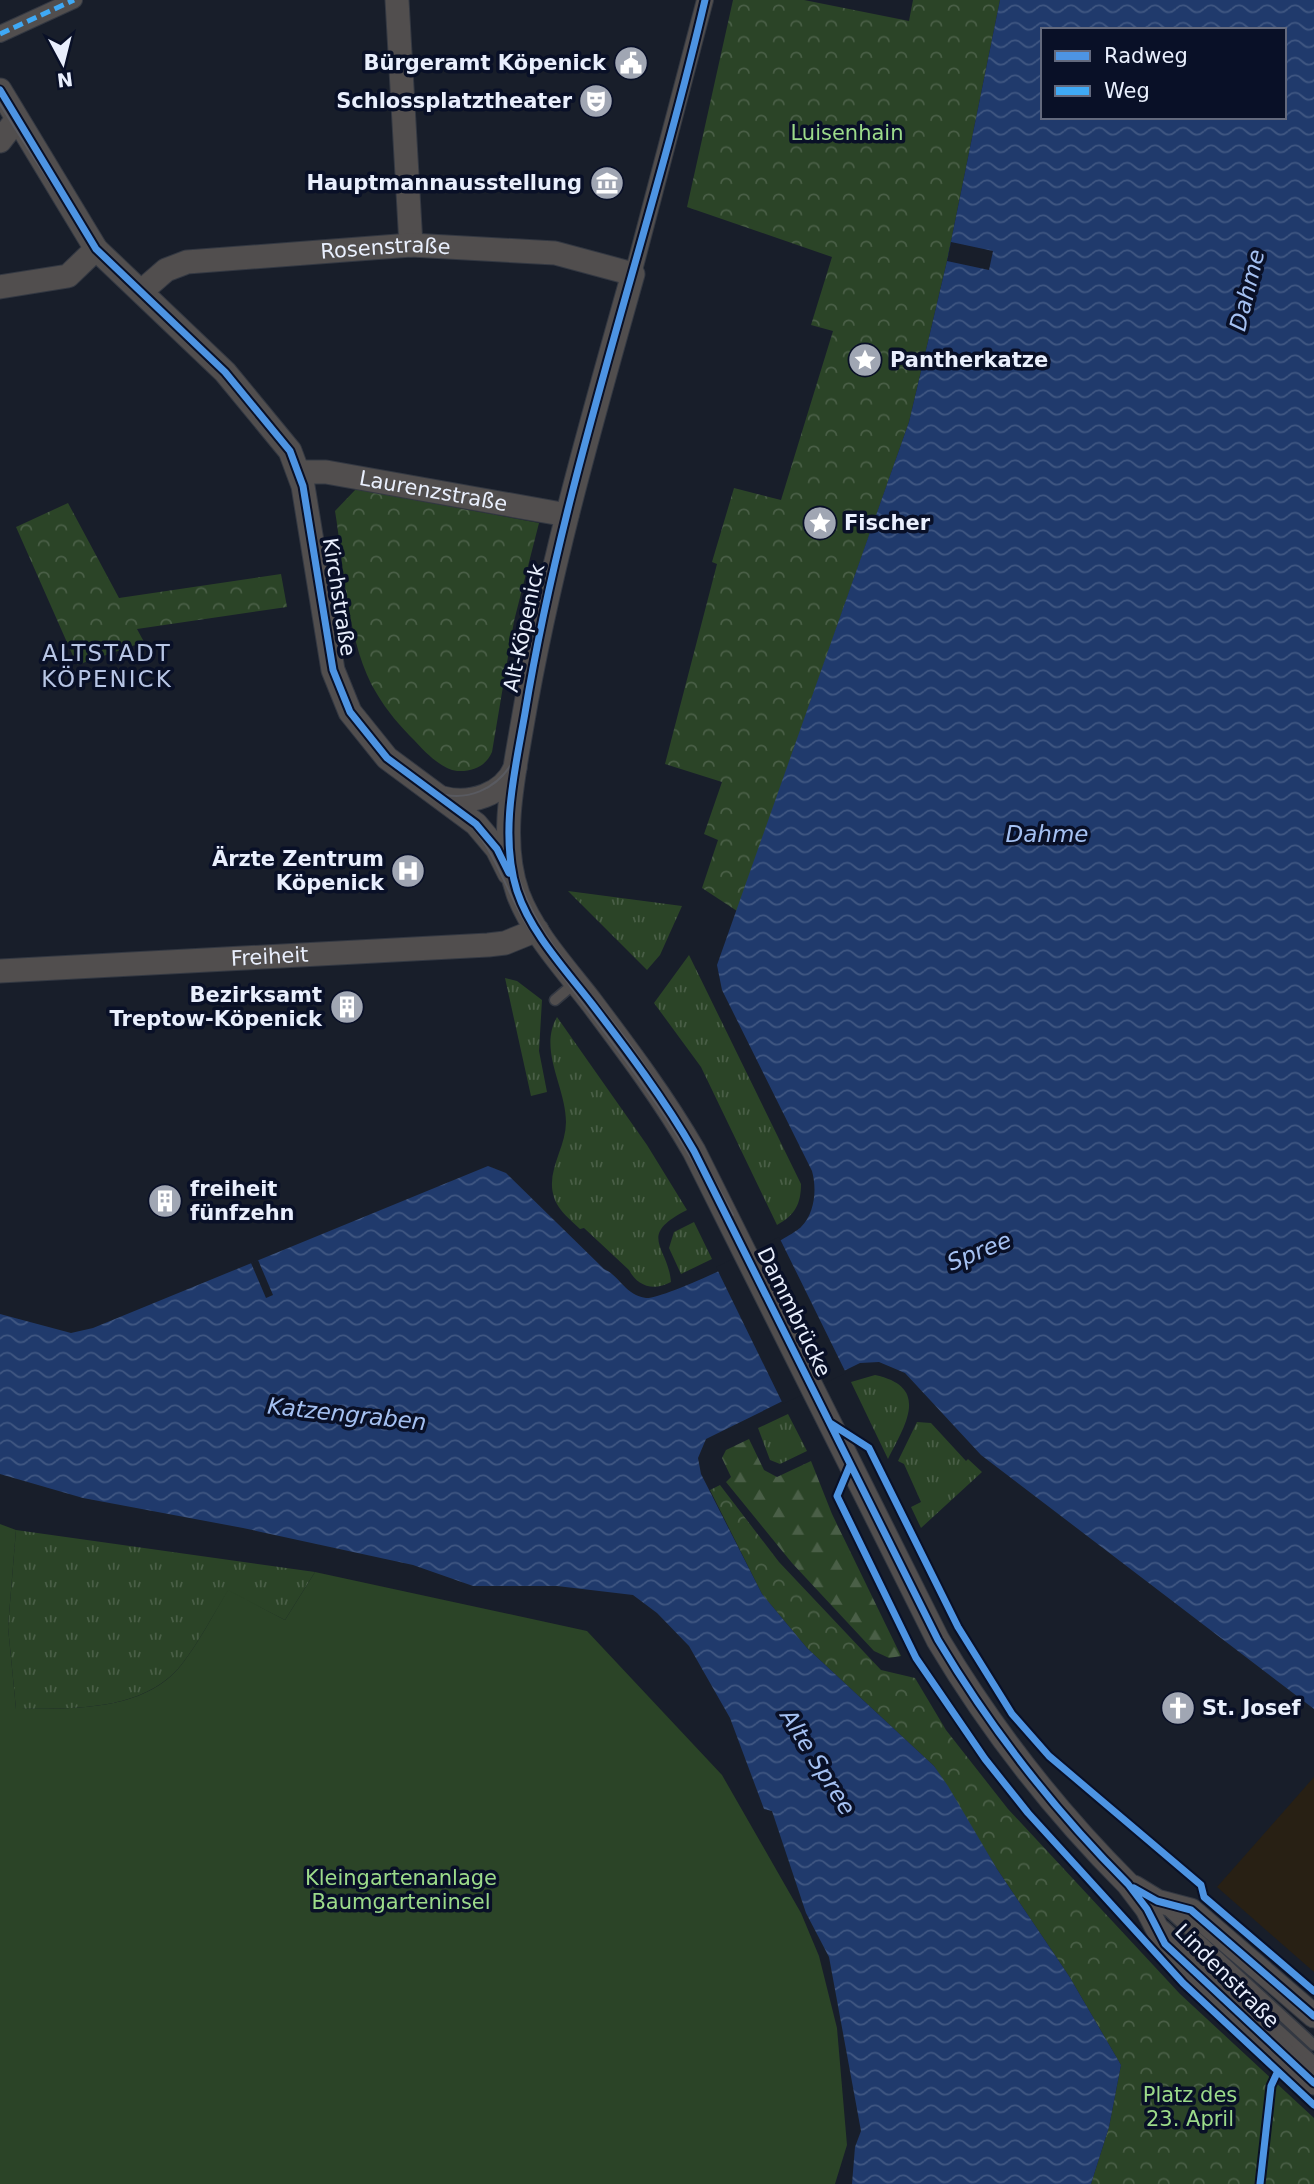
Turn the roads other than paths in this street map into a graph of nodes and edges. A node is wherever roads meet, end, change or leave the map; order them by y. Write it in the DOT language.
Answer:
graph roads {
  1 [pos="74,0"];
  2 [pos="397,0"];
  3 [pos="705,0"];
  4 [pos="0,34"];
  5 [pos="0,90"];
  6 [pos="17,118"];
  7 [pos="0,141"];
  8 [pos="411,245"];
  9 [pos="96,249"];
  10 [pos="634,274"];
  11 [pos="0,287"];
  12 [pos="143,290"];
  13 [pos="299,472"];
  14 [pos="567,515"];
  15 [pos="517,762"];
  16 [pos="441,797"];
  17 [pos="519,895"];
  18 [pos="537,930"];
  19 [pos="0,971"];
  20 [pos="576,982"];
  21 [pos="555,1000"];
  22 [pos="728,1217"];
  23 [pos="830,1423"];
  24 [pos="1152,1905"];
  25 [pos="1314,2016"];
  26 [pos="1314,2045"];
  27 [pos="1314,2062"];
  28 [pos="1314,2083"];
  1 -- 4 [label="street"];
  2 -- 8 [label="street"];
  3 -- 10 [label="street, Alt-Köpenick"];
  5 -- 6 [label="street, Kirchstraße"];
  6 -- 7 [label="street"];
  6 -- 9 [label="street, Kirchstraße"];
  8 -- 10 [label="street, Rosenstraße"];
  8 -- 12 [label="street, Rosenstraße"];
  9 -- 11 [label="street"];
  9 -- 12 [label="street, Kirchstraße"];
  10 -- 14 [label="street, Alt-Köpenick"];
  12 -- 13 [label="street, Kirchstraße"];
  13 -- 14 [label="street, Laurenzstraße"];
  13 -- 16 [label="street, Kirchstraße"];
  14 -- 15 [label="street, Alt-Köpenick"];
  15 -- 16 [label="street, Alt-Köpenick"];
  15 -- 17 [label="street, Alt-Köpenick"];
  16 -- 17 [label="street, Kirchstraße"];
  17 -- 18 [label="street, Alt-Köpenick"];
  18 -- 19 [label="street, Freiheit"];
  18 -- 20 [label="street, Alt-Köpenick"];
  20 -- 21 [label="lane"];
  20 -- 22 [label="street, Alt-Köpenick"];
  22 -- 23 [label="street, Dammbrücke"];
  23 -- 24 [label="street, Lindenstraße"];
  24 -- 25 [label="street, Lindenstraße"];
  24 -- 26 [label="lane"];
  24 -- 27 [label="lane"];
  24 -- 28 [label="street, Lindenstraße"];
}
